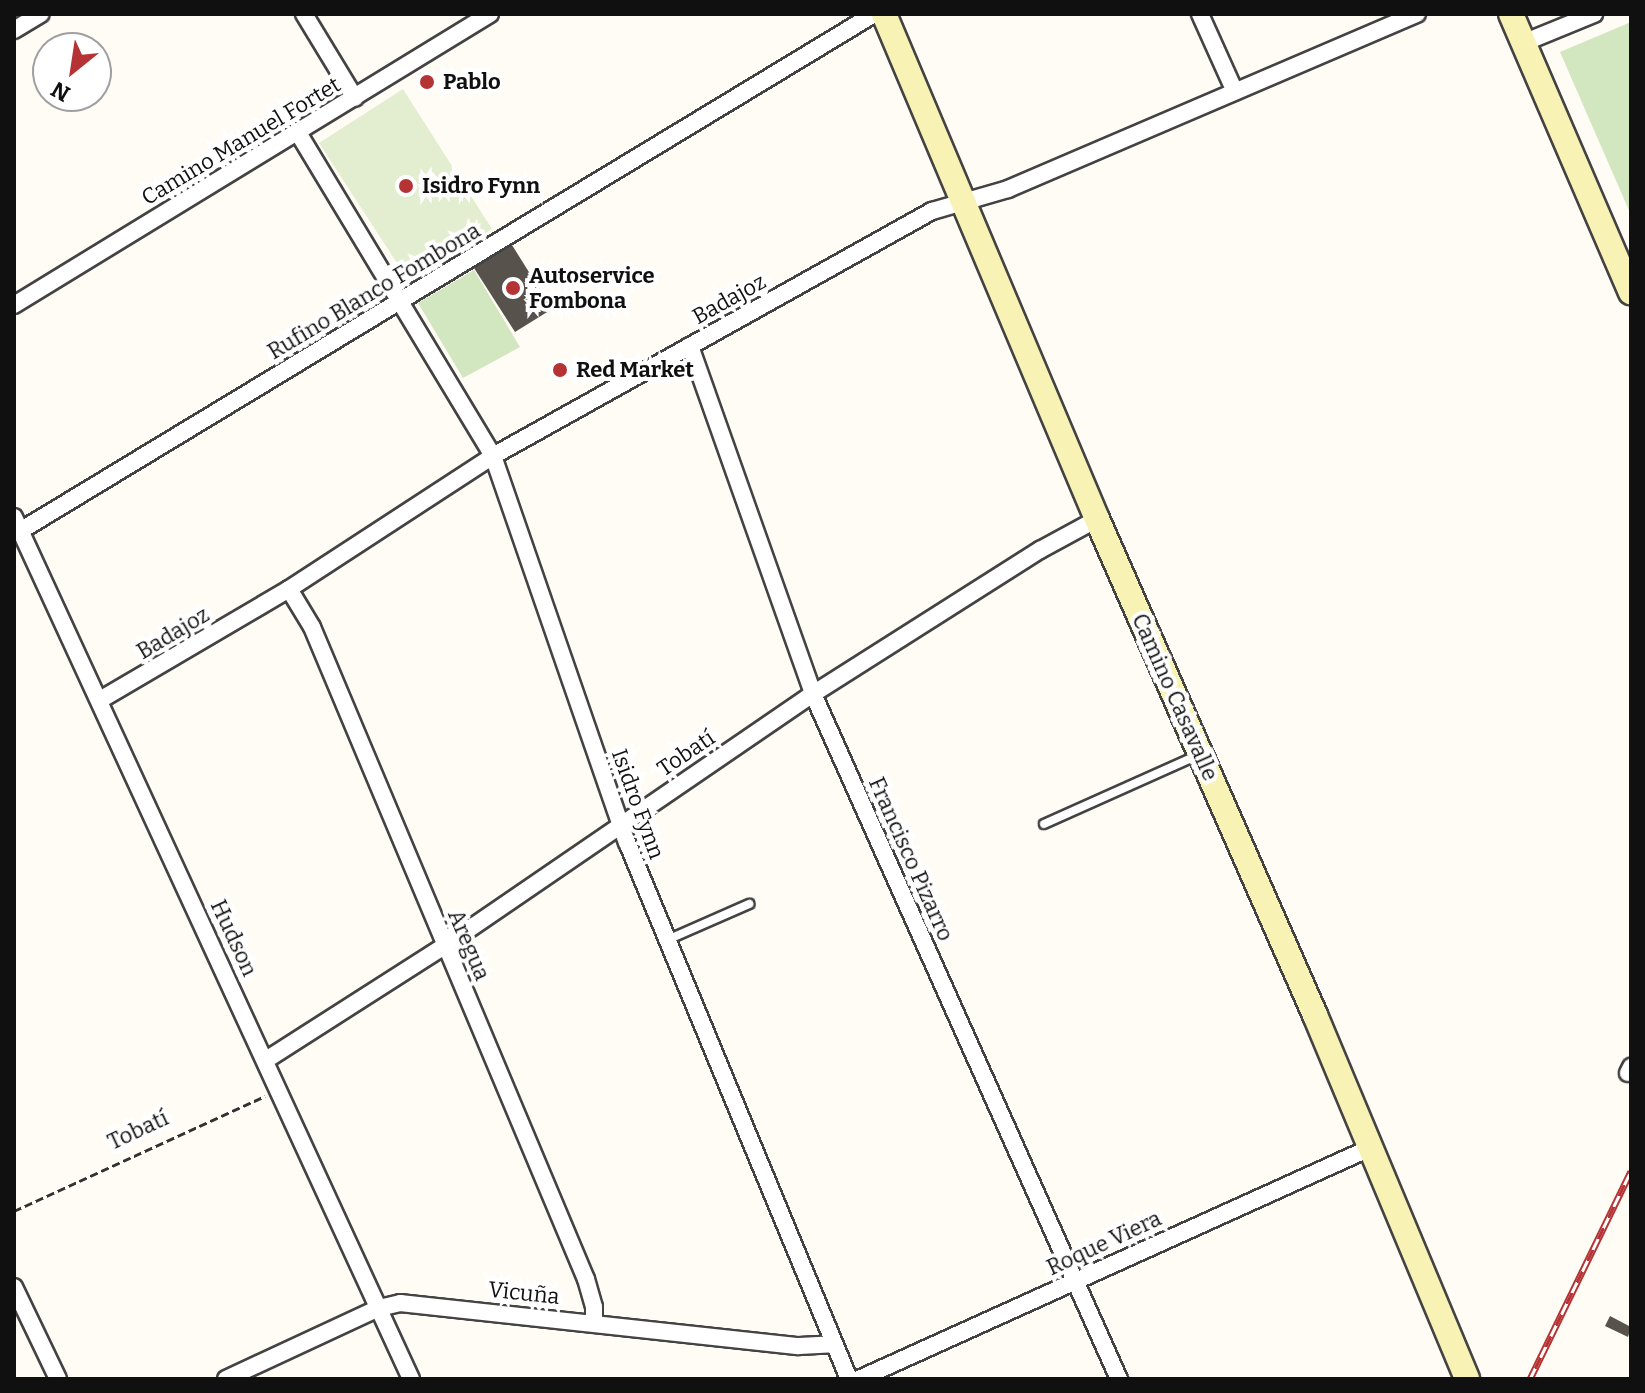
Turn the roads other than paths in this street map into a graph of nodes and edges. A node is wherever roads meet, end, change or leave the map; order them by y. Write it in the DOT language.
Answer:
graph roads {
  1 [pos="41,14"];
  2 [pos="304,14"];
  3 [pos="490,14"];
  4 [pos="874,14"];
  5 [pos="884,14"];
  6 [pos="1200,14"];
  7 [pos="1417,14"];
  8 [pos="1511,14"];
  9 [pos="1594,14"];
  10 [pos="14,30"];
  11 [pos="1523,43"];
  12 [pos="1235,92"];
  13 [pos="355,98"];
  14 [pos="297,131"];
  15 [pos="964,200"];
  16 [pos="1631,292"];
  17 [pos="401,301"];
  18 [pos="14,305"];
  19 [pos="690,346"];
  20 [pos="493,456"];
  21 [pos="1097,519"];
  22 [pos="17,524"];
  23 [pos="289,589"];
  24 [pos="813,694"];
  25 [pos="100,700"];
  26 [pos="1201,754"];
  27 [pos="621,824"];
  28 [pos="1044,824"];
  29 [pos="749,904"];
  30 [pos="667,940"];
  31 [pos="446,945"];
  32 [pos="266,1060"];
  33 [pos="1370,1148"];
  34 [pos="1076,1282"];
  35 [pos="14,1287"];
  36 [pos="379,1308"];
  37 [pos="594,1323"];
  38 [pos="833,1344"];
  39 [pos="58,1379"];
  40 [pos="226,1379"];
  41 [pos="411,1379"];
  42 [pos="849,1379"];
  43 [pos="859,1379"];
  44 [pos="1119,1379"];
  45 [pos="1467,1379"];
  1 -- 10 [label="street"];
  2 -- 13 [label="street"];
  3 -- 13 [label="street, Camino Manuel Fortet"];
  4 -- 17 [label="street, Rufino Blanco Fombona"];
  5 -- 15 [label="street, Camino Casavalle"];
  6 -- 12 [label="street"];
  7 -- 12 [label="street, Badajoz"];
  8 -- 11 [label="street"];
  9 -- 11 [label="street"];
  11 -- 16 [label="street"];
  12 -- 15 [label="street, Badajoz"];
  13 -- 14 [label="street, Camino Manuel Fortet"];
  14 -- 17 [label="street, Isidro Fynn"];
  14 -- 18 [label="street, Camino Manuel Fortet"];
  15 -- 19 [label="street, Badajoz"];
  15 -- 21 [label="street, Camino Casavalle"];
  17 -- 20 [label="street, Isidro Fynn"];
  17 -- 22 [label="street, Rufino Blanco Fombona"];
  19 -- 20 [label="street, Badajoz"];
  19 -- 24 [label="street, Francisco Pizarro"];
  20 -- 23 [label="street, Badajoz"];
  20 -- 27 [label="street, Isidro Fynn"];
  21 -- 24 [label="street, Tobatí"];
  21 -- 26 [label="street, Camino Casavalle"];
  22 -- 25 [label="street, Hudson"];
  23 -- 25 [label="street, Badajoz"];
  23 -- 31 [label="street, Aregua"];
  24 -- 27 [label="street, Tobatí"];
  24 -- 34 [label="street, Francisco Pizarro"];
  25 -- 32 [label="street, Hudson"];
  26 -- 28 [label="lane"];
  26 -- 33 [label="street, Camino Casavalle"];
  27 -- 30 [label="street, Isidro Fynn"];
  27 -- 31 [label="street, Tobatí"];
  29 -- 30 [label="lane"];
  30 -- 38 [label="street, Isidro Fynn"];
  31 -- 32 [label="street, Tobatí"];
  31 -- 37 [label="street, Aregua"];
  32 -- 36 [label="street, Hudson"];
  33 -- 34 [label="street, Roque Viera"];
  33 -- 45 [label="street, Camino Casavalle"];
  34 -- 43 [label="street, Roque Viera"];
  34 -- 44 [label="street, Francisco Pizarro"];
  35 -- 39 [label="street"];
  36 -- 37 [label="street, Vicuña"];
  36 -- 40 [label="street, Vicuña"];
  36 -- 41 [label="street, Hudson"];
  37 -- 38 [label="street, Vicuña"];
  38 -- 42 [label="street, Isidro Fynn"];
}
